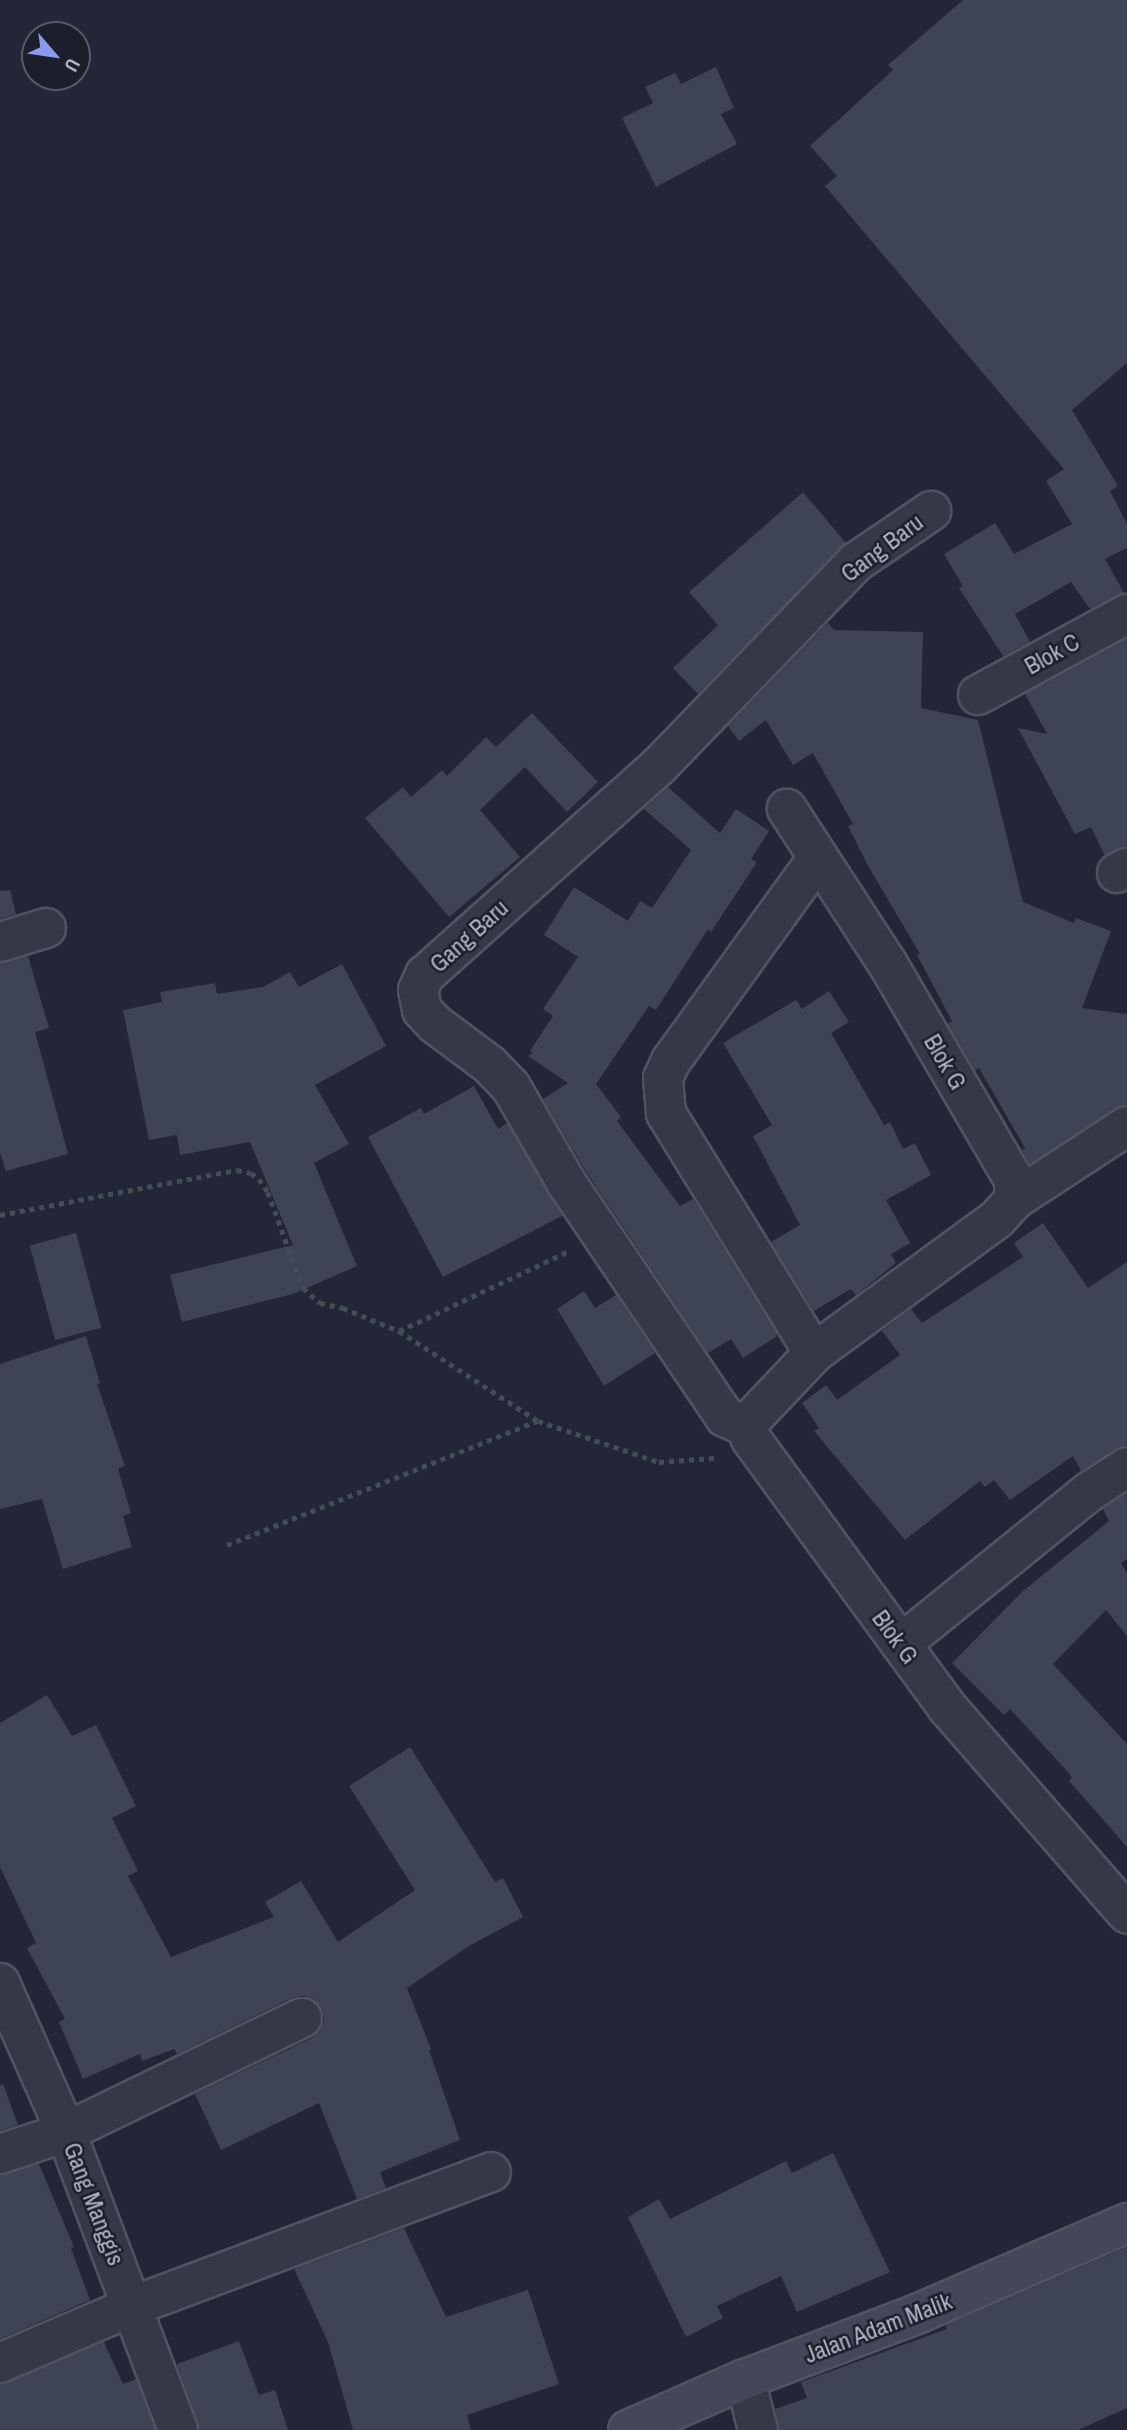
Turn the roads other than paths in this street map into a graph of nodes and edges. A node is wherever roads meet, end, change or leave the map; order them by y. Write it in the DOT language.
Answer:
graph roads {
  1 [pos="932,511"];
  2 [pos="1127,614"];
  3 [pos="978,695"];
  4 [pos="787,809"];
  5 [pos="818,858"];
  6 [pos="46,928"];
  7 [pos="0,942"];
  8 [pos="1127,1126"];
  9 [pos="1014,1200"];
  10 [pos="814,1353"];
  11 [pos="748,1433"];
  12 [pos="1127,1467"];
  13 [pos="901,1644"];
  14 [pos="1127,1913"];
  15 [pos="0,1983"];
  16 [pos="302,2018"];
  17 [pos="66,2132"];
  18 [pos="0,2154"];
  19 [pos="491,2172"];
  20 [pos="1127,2223"];
  21 [pos="133,2306"];
  22 [pos="0,2363"];
  23 [pos="745,2379"];
  24 [pos="178,2430"];
  25 [pos="628,2430"];
  26 [pos="758,2430"];
  1 -- 11 [label="street, Gang Baru"];
  2 -- 3 [label="street, Blok C"];
  4 -- 5 [label="street, Blok G"];
  5 -- 9 [label="street, Blok G"];
  5 -- 10 [label="street"];
  6 -- 7 [label="street"];
  8 -- 9 [label="street"];
  9 -- 10 [label="street"];
  10 -- 11 [label="street"];
  11 -- 13 [label="street, Blok G"];
  12 -- 13 [label="street"];
  13 -- 14 [label="street, Blok G"];
  15 -- 17 [label="street, Gang Manggis"];
  16 -- 17 [label="street"];
  17 -- 18 [label="street"];
  17 -- 21 [label="street, Gang Manggis"];
  19 -- 21 [label="street"];
  20 -- 23 [label="street, Jalan Adam Malik"];
  21 -- 22 [label="street"];
  21 -- 24 [label="street, Gang Manggis"];
  23 -- 25 [label="street, Jalan Adam Malik"];
  23 -- 26 [label="street"];
}
